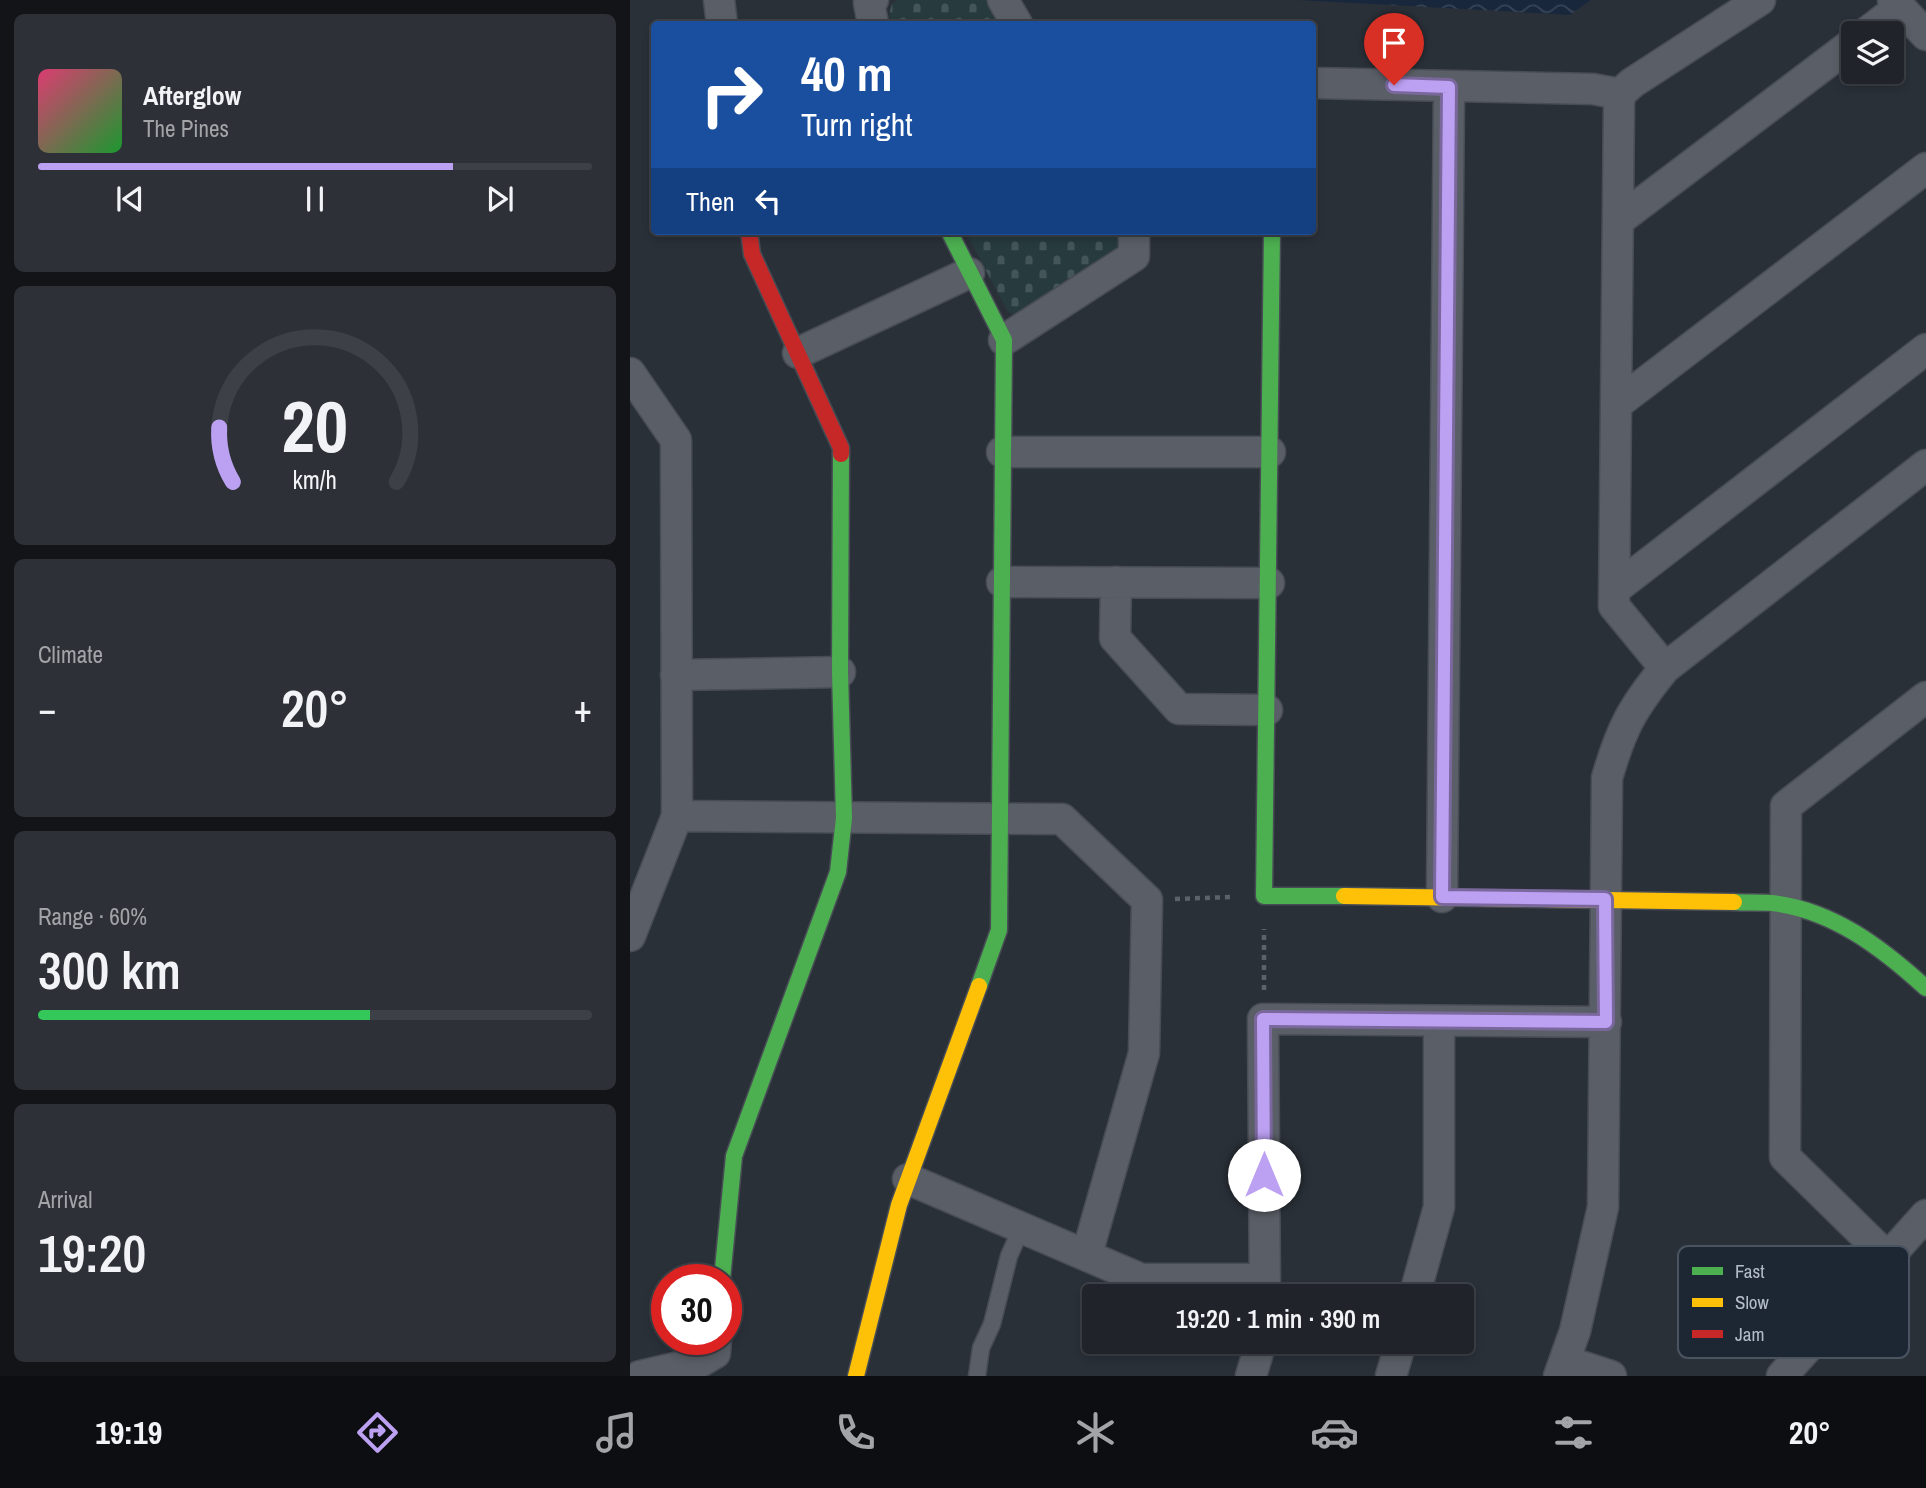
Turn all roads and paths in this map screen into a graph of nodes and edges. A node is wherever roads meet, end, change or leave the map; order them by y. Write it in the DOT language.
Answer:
graph roads {
  1 [pos="719,0"];
  2 [pos="873,0"];
  3 [pos="1003,0"];
  4 [pos="1760,0"];
  5 [pos="1896,4"];
  6 [pos="722,21"];
  7 [pos="872,21"];
  8 [pos="1015,21"];
  9 [pos="1878,21"];
  10 [pos="1926,35"];
  11 [pos="1841,52"];
  12 [pos="1316,83"];
  13 [pos="1449,87"];
  14 [pos="1620,94"];
  15 [pos="1926,168"];
  16 [pos="1619,220"];
  17 [pos="750,235"];
  18 [pos="951,235"];
  19 [pos="1134,235"];
  20 [pos="1272,235"];
  21 [pos="969,273"];
  22 [pos="1004,340"];
  23 [pos="1926,349"];
  24 [pos="797,353"];
  25 [pos="630,373"];
  26 [pos="1617,404"];
  27 [pos="1002,452"];
  28 [pos="1270,452"];
  29 [pos="1926,465"];
  30 [pos="1002,582"];
  31 [pos="1116,582"];
  32 [pos="1269,583"];
  33 [pos="1615,589"];
  34 [pos="1665,668"];
  35 [pos="840,673"];
  36 [pos="676,674"];
  37 [pos="1926,697"];
  38 [pos="1267,710"];
  39 [pos="677,816"];
  40 [pos="844,818"];
  41 [pos="1002,819"];
  42 [pos="1264,896"];
  43 [pos="1442,897"];
  44 [pos="1605,899"];
  45 [pos="1147,900"];
  46 [pos="1786,906"];
  47 [pos="630,936"];
  48 [pos="1923,979"];
  49 [pos="1263,1019"];
  50 [pos="1439,1021"];
  51 [pos="1606,1022"];
  52 [pos="908,1179"];
  53 [pos="1926,1215"];
  54 [pos="1021,1229"];
  55 [pos="1876,1246"];
  56 [pos="1899,1246"];
  57 [pos="1087,1254"];
  58 [pos="723,1264"];
  59 [pos="1210,1284"];
  60 [pos="1265,1284"];
  61 [pos="1418,1284"];
  62 [pos="1257,1354"];
  63 [pos="1397,1354"];
  64 [pos="712,1355"];
  65 [pos="1798,1358"];
  66 [pos="1562,1368"];
  67 [pos="640,1376"];
  68 [pos="856,1376"];
  69 [pos="977,1376"];
  70 [pos="1251,1376"];
  71 [pos="1391,1376"];
  72 [pos="1611,1376"];
  73 [pos="1782,1376"];
  1 -- 6 [label="street"];
  2 -- 7 [label="street"];
  3 -- 8 [label="street"];
  4 -- 14 [label="street"];
  5 -- 9 [label="street"];
  5 -- 10 [label="street"];
  11 -- 16 [label="street"];
  12 -- 13 [label="street"];
  13 -- 14 [label="street"];
  13 -- 43 [label="street"];
  14 -- 16 [label="street"];
  15 -- 26 [label="street"];
  16 -- 26 [label="street"];
  17 -- 24 [label="street"];
  18 -- 21 [label="street"];
  19 -- 22 [label="street"];
  20 -- 28 [label="street"];
  21 -- 22 [label="street"];
  21 -- 24 [label="street"];
  22 -- 27 [label="street"];
  23 -- 33 [label="street"];
  24 -- 35 [label="street"];
  25 -- 36 [label="street"];
  26 -- 33 [label="street"];
  27 -- 28 [label="street"];
  27 -- 30 [label="street"];
  28 -- 32 [label="street"];
  29 -- 34 [label="street"];
  30 -- 31 [label="street"];
  30 -- 41 [label="street"];
  31 -- 32 [label="street"];
  31 -- 38 [label="street"];
  32 -- 38 [label="street"];
  33 -- 34 [label="street"];
  34 -- 44 [label="street"];
  35 -- 36 [label="street"];
  35 -- 40 [label="street"];
  36 -- 39 [label="street"];
  37 -- 46 [label="street"];
  38 -- 42 [label="street"];
  39 -- 40 [label="street"];
  39 -- 47 [label="street"];
  40 -- 41 [label="street"];
  40 -- 58 [label="street"];
  41 -- 45 [label="street"];
  41 -- 52 [label="street"];
  42 -- 43 [label="street"];
  42 -- 45 [label="path"];
  42 -- 49 [label="path"];
  43 -- 44 [label="street"];
  44 -- 46 [label="street"];
  44 -- 51 [label="street"];
  45 -- 57 [label="street"];
  46 -- 48 [label="street"];
  46 -- 55 [label="street"];
  49 -- 50 [label="street"];
  49 -- 60 [label="street"];
  50 -- 51 [label="street"];
  50 -- 61 [label="street"];
  51 -- 66 [label="street"];
  52 -- 54 [label="street"];
  52 -- 68 [label="street"];
  53 -- 56 [label="street"];
  54 -- 57 [label="street"];
  54 -- 69 [label="lane"];
  57 -- 59 [label="street"];
  62 -- 70 [label="street"];
  63 -- 71 [label="street"];
  64 -- 67 [label="street"];
  65 -- 73 [label="street"];
  66 -- 72 [label="street"];
}
